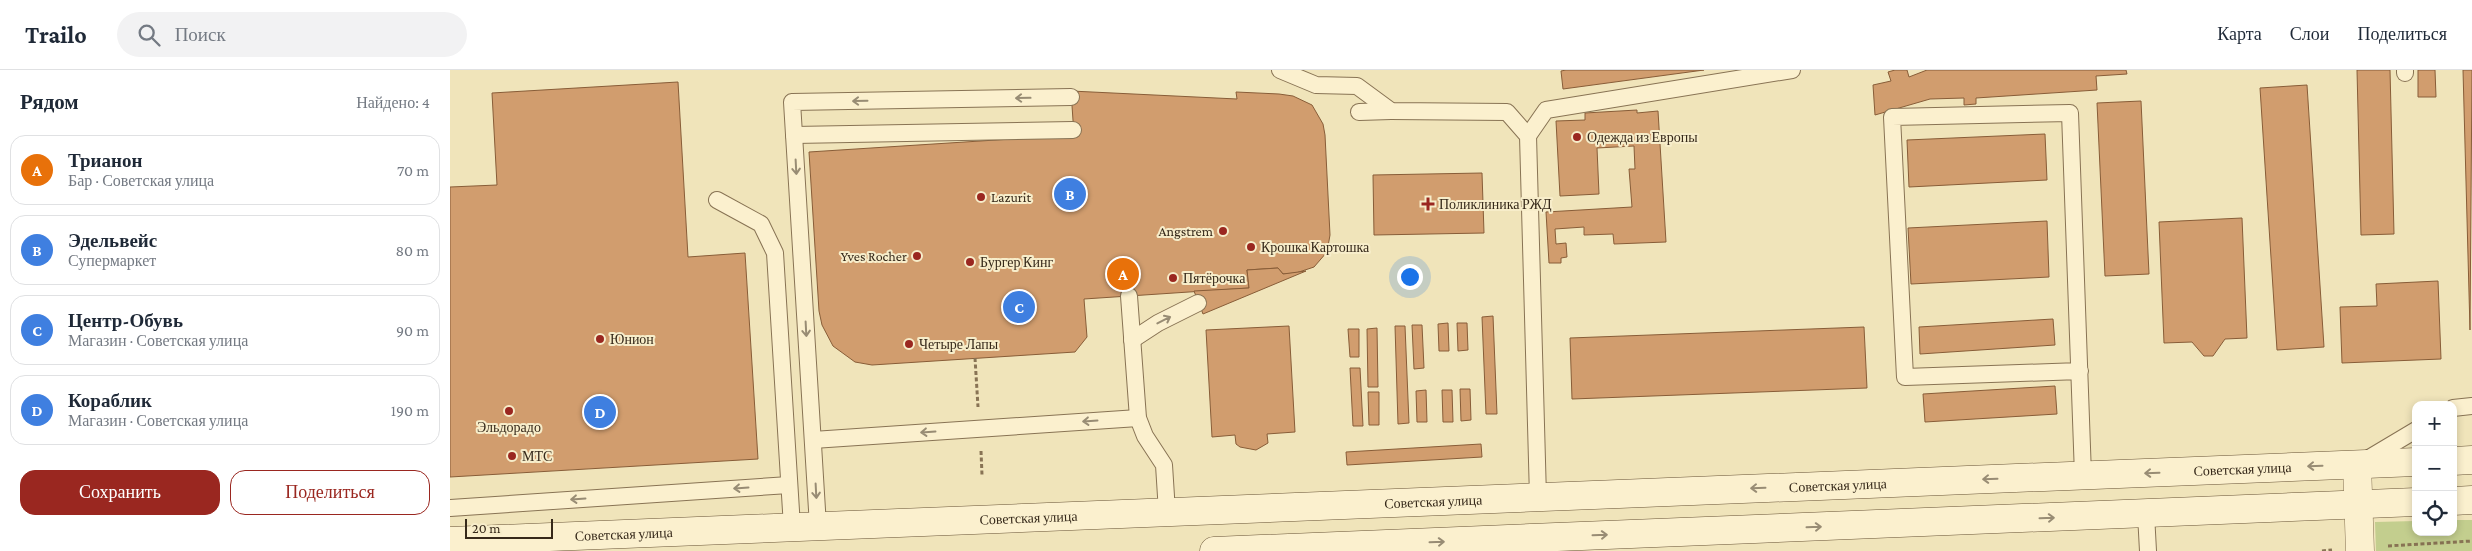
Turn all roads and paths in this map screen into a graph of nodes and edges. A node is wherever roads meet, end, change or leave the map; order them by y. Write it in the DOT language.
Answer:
graph roads {
  1 [pos="1280,70"];
  2 [pos="1792,70"];
  3 [pos="1071,98"];
  4 [pos="1391,111"];
  5 [pos="1358,112"];
  6 [pos="1074,130"];
  7 [pos="794,135"];
  8 [pos="1528,136"];
  9 [pos="717,200"];
  10 [pos="1129,296"];
  11 [pos="1198,303"];
  12 [pos="1132,340"];
  13 [pos="2080,371"];
  14 [pos="2472,406"];
  15 [pos="2457,408"];
  16 [pos="1138,418"];
  17 [pos="2412,432"];
  18 [pos="813,440"];
  19 [pos="2472,460"];
  20 [pos="2457,461"];
  21 [pos="2412,462"];
  22 [pos="2357,465"];
  23 [pos="2083,475"];
  24 [pos="789,485"];
  25 [pos="1538,497"];
  26 [pos="2472,500"];
  27 [pos="2457,501"];
  28 [pos="2412,502"];
  29 [pos="2359,505"];
  30 [pos="450,508"];
  31 [pos="1167,512"];
  32 [pos="2146,514"];
  33 [pos="805,527"];
  34 [pos="450,541"];
  35 [pos="2472,541"];
  36 [pos="1353,548"];
  37 [pos="2360,550"];
  38 [pos="1214,551"];
  39 [pos="2148,551"];
  40 [pos="2322,551"];
  1 -- 4 [label="lane"];
  2 -- 8 [label="lane"];
  3 -- 7 [label="lane, one-way"];
  4 -- 5 [label="lane"];
  4 -- 8 [label="lane"];
  6 -- 7 [label="lane"];
  7 -- 18 [label="lane, one-way"];
  8 -- 25 [label="lane"];
  9 -- 24 [label="lane"];
  10 -- 12 [label="lane"];
  12 -- 11 [label="lane, one-way"];
  12 -- 16 [label="lane"];
  13 -- 13 [label="lane"];
  13 -- 23 [label="lane"];
  14 -- 15 [label="lane"];
  16 -- 18 [label="lane, one-way"];
  16 -- 31 [label="lane"];
  17 -- 22 [label="lane"];
  18 -- 33 [label="lane, one-way"];
  19 -- 20 [label="main road"];
  21 -- 22 [label="main road, Советская улица"];
  22 -- 23 [label="main road, Советская улица, one-way"];
  22 -- 29 [label="main road"];
  23 -- 25 [label="main road, Советская улица, one-way"];
  24 -- 30 [label="lane, one-way"];
  24 -- 33 [label="lane"];
  25 -- 31 [label="main road, Советская улица"];
  26 -- 27 [label="main road"];
  28 -- 29 [label="main road"];
  29 -- 32 [label="main road"];
  29 -- 37 [label="main road"];
  31 -- 33 [label="main road, Советская улица"];
  36 -- 32 [label="main road, one-way"];
  32 -- 39 [label="lane"];
  33 -- 34 [label="main road, Советская улица"];
  35 -- 37 [label="path"];
  36 -- 38 [label="main road"];
  37 -- 40 [label="path"];
}
